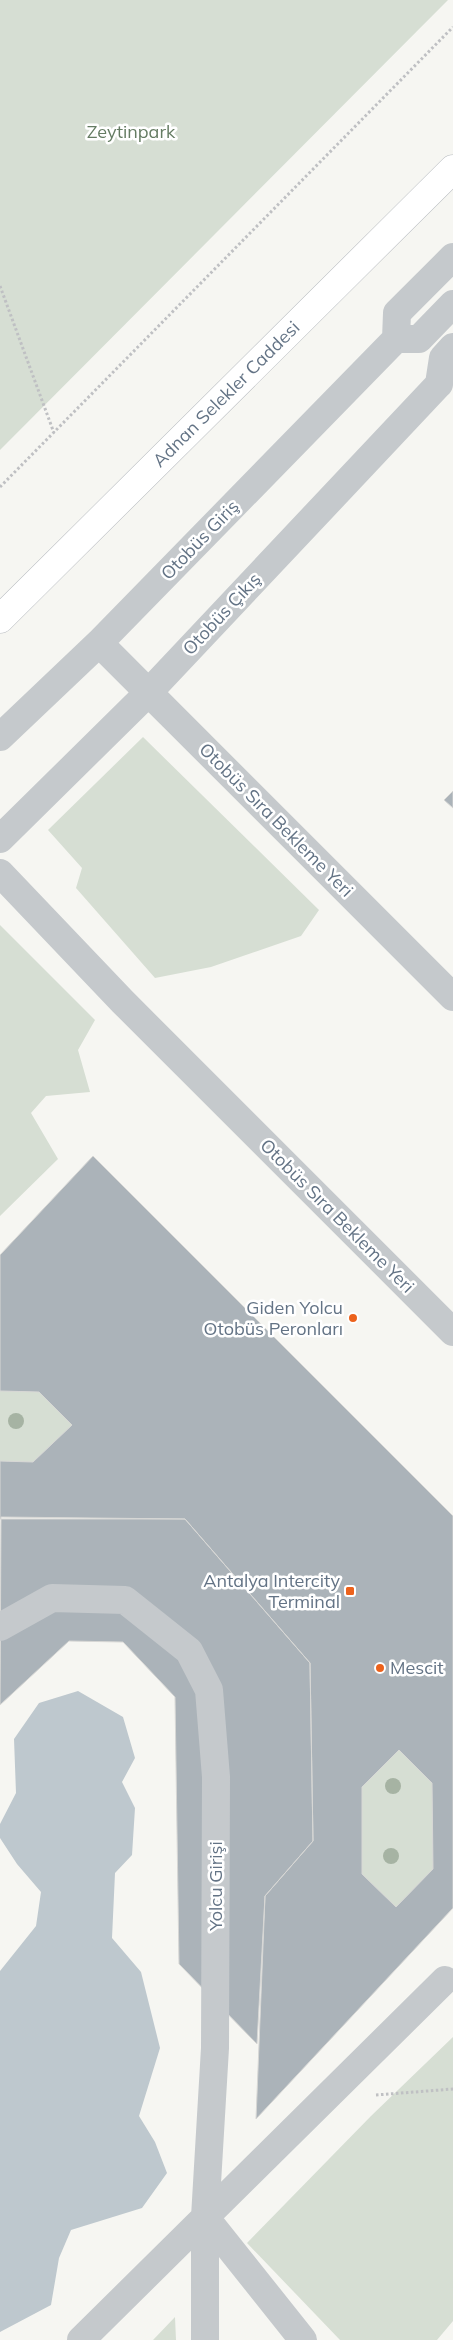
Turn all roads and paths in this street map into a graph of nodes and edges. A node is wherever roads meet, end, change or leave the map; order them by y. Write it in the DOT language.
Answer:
graph roads {
  1 [pos="453,27"];
  2 [pos="453,169"];
  3 [pos="453,257"];
  4 [pos="0,286"];
  5 [pos="453,304"];
  6 [pos="396,339"];
  7 [pos="453,347"];
  8 [pos="446,382"];
  9 [pos="54,433"];
  10 [pos="0,488"];
  11 [pos="0,619"];
  12 [pos="99,643"];
  13 [pos="148,693"];
  14 [pos="0,737"];
  15 [pos="0,840"];
  16 [pos="0,873"];
  17 [pos="453,997"];
  18 [pos="453,1332"];
  19 [pos="0,1627"];
  20 [pos="445,1980"];
  21 [pos="453,2089"];
  22 [pos="374,2095"];
  23 [pos="205,2217"];
  24 [pos="81,2340"];
  25 [pos="205,2340"];
  26 [pos="303,2340"];
  1 -- 9 [label="path"];
  2 -- 11 [label="main road, Adnan Selekler Caddesi"];
  3 -- 6 [label="street"];
  4 -- 9 [label="path"];
  5 -- 6 [label="street"];
  6 -- 12 [label="street, Otobüs Giriş"];
  7 -- 8 [label="street"];
  8 -- 13 [label="street, Otobüs Çıkış"];
  9 -- 10 [label="path"];
  12 -- 13 [label="street, Otobüs Sıra Bekleme Yeri"];
  12 -- 14 [label="street, Otobüs Giriş"];
  13 -- 15 [label="street, Otobüs Çıkış"];
  13 -- 17 [label="street, Otobüs Sıra Bekleme Yeri"];
  16 -- 18 [label="street, Otobüs Sıra Bekleme Yeri"];
  19 -- 23 [label="street, Yolcu Girişi"];
  20 -- 23 [label="street"];
  21 -- 22 [label="path"];
  23 -- 24 [label="street"];
  23 -- 25 [label="street, Yolcu Girişi"];
  23 -- 26 [label="street"];
}
